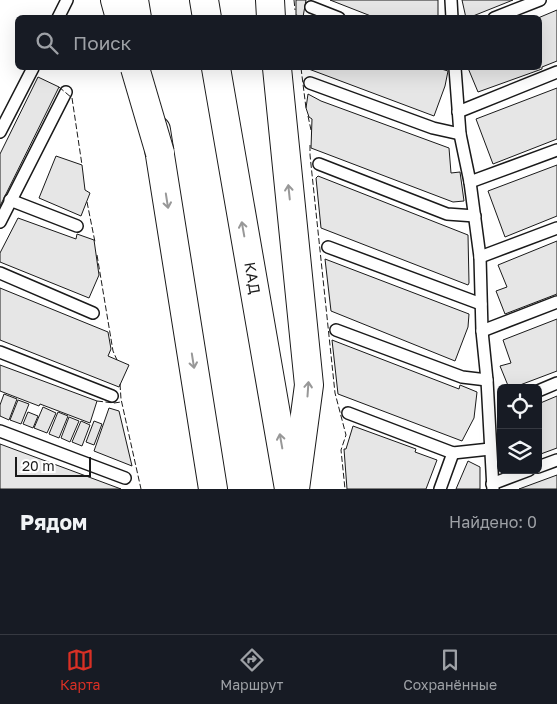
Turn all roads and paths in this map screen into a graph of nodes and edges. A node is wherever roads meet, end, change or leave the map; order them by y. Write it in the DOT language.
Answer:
graph roads {
  1 [pos="67,0"];
  2 [pos="115,0"];
  3 [pos="134,0"];
  4 [pos="204,0"];
  5 [pos="270,0"];
  6 [pos="451,0"];
  7 [pos="540,0"];
  8 [pos="311,7"];
  9 [pos="60,15"];
  10 [pos="119,15"];
  11 [pos="136,15"];
  12 [pos="206,15"];
  13 [pos="271,15"];
  14 [pos="331,15"];
  15 [pos="452,15"];
  16 [pos="502,15"];
  17 [pos="32,70"];
  18 [pos="136,70"];
  19 [pos="146,70"];
  20 [pos="216,70"];
  21 [pos="276,70"];
  22 [pos="455,70"];
  23 [pos="557,72"];
  24 [pos="310,83"];
  25 [pos="66,92"];
  26 [pos="458,112"];
  27 [pos="0,132"];
  28 [pos="460,134"];
  29 [pos="557,150"];
  30 [pos="160,152"];
  31 [pos="319,164"];
  32 [pos="470,182"];
  33 [pos="10,200"];
  34 [pos="475,216"];
  35 [pos="0,222"];
  36 [pos="77,226"];
  37 [pos="557,228"];
  38 [pos="328,247"];
  39 [pos="480,257"];
  40 [pos="0,274"];
  41 [pos="557,302"];
  42 [pos="481,304"];
  43 [pos="94,313"];
  44 [pos="336,330"];
  45 [pos="482,330"];
  46 [pos="0,352"];
  47 [pos="487,380"];
  48 [pos="557,383"];
  49 [pos="542,389"];
  50 [pos="112,396"];
  51 [pos="497,407"];
  52 [pos="489,410"];
  53 [pos="348,413"];
  54 [pos="0,431"];
  55 [pos="490,449"];
  56 [pos="453,453"];
  57 [pos="557,460"];
  58 [pos="542,466"];
  59 [pos="521,474"];
  60 [pos="125,478"];
  61 [pos="493,487"];
  62 [pos="214,489"];
  63 [pos="289,489"];
  64 [pos="295,489"];
  65 [pos="440,489"];
  1 -- 9 [label="lane"];
  2 -- 10 [label="main road"];
  3 -- 11 [label="main road"];
  4 -- 12 [label="main road"];
  5 -- 13 [label="main road"];
  6 -- 15 [label="lane"];
  7 -- 16 [label="lane"];
  8 -- 14 [label="lane"];
  17 -- 27 [label="lane"];
  18 -- 30 [label="main road, bridge"];
  19 -- 30 [label="main road, bridge"];
  63 -- 20 [label="main road, КАД, one-way"];
  64 -- 21 [label="main road, one-way"];
  22 -- 26 [label="lane"];
  23 -- 26 [label="lane"];
  24 -- 28 [label="lane"];
  25 -- 33 [label="lane"];
  26 -- 28 [label="lane"];
  28 -- 32 [label="lane"];
  29 -- 32 [label="lane"];
  30 -- 62 [label="main road, one-way"];
  31 -- 34 [label="lane"];
  32 -- 34 [label="lane"];
  33 -- 35 [label="lane"];
  33 -- 36 [label="lane"];
  34 -- 39 [label="lane"];
  37 -- 39 [label="lane"];
  38 -- 42 [label="lane"];
  39 -- 42 [label="lane"];
  40 -- 43 [label="lane"];
  41 -- 45 [label="lane"];
  42 -- 45 [label="lane"];
  44 -- 47 [label="lane"];
  45 -- 47 [label="lane"];
  46 -- 50 [label="lane"];
  47 -- 52 [label="lane"];
  48 -- 49 [label="lane"];
  51 -- 52 [label="lane"];
  52 -- 55 [label="lane"];
  53 -- 56 [label="lane"];
  54 -- 60 [label="lane"];
  55 -- 56 [label="lane"];
  55 -- 61 [label="lane"];
  56 -- 65 [label="lane"];
  57 -- 58 [label="lane"];
  59 -- 61 [label="lane"];
}
